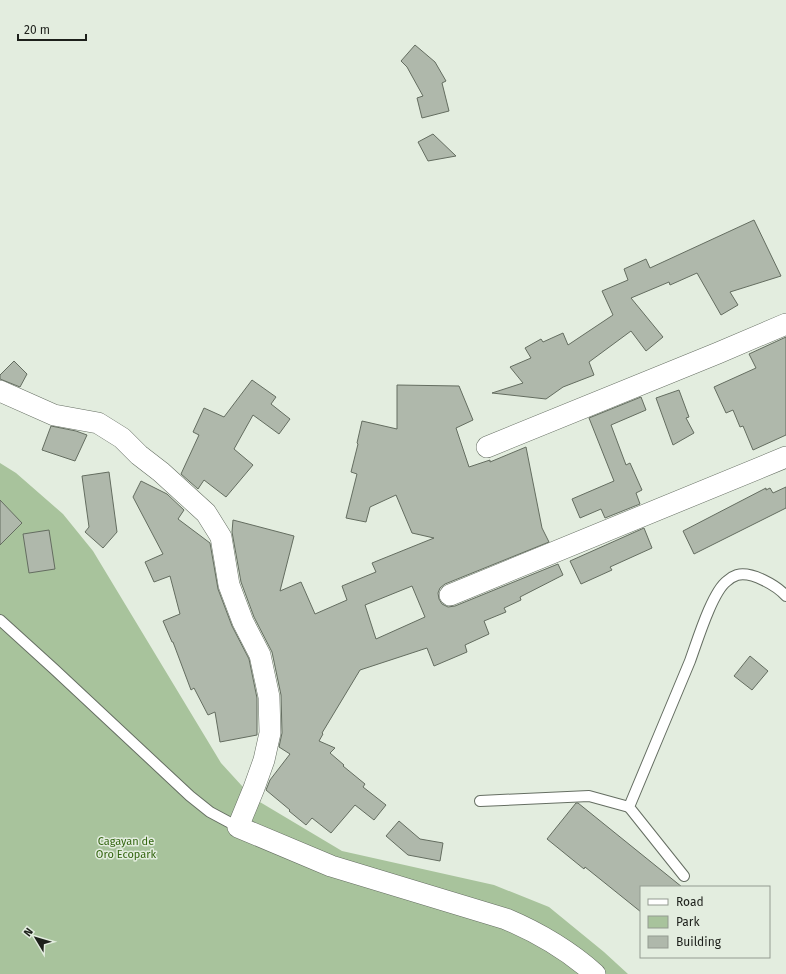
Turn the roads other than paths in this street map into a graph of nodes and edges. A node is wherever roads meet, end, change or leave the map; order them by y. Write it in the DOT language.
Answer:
graph roads {
  1 [pos="786,324"];
  2 [pos="0,391"];
  3 [pos="487,446"];
  4 [pos="786,457"];
  5 [pos="450,595"];
  6 [pos="786,596"];
  7 [pos="0,620"];
  8 [pos="480,802"];
  9 [pos="629,807"];
  10 [pos="238,827"];
  11 [pos="684,876"];
  12 [pos="595,974"];
  1 -- 3 [label="street"];
  2 -- 10 [label="street"];
  4 -- 5 [label="street"];
  6 -- 9 [label="lane"];
  7 -- 10 [label="lane"];
  8 -- 9 [label="lane"];
  9 -- 11 [label="lane"];
  10 -- 12 [label="street"];
}
